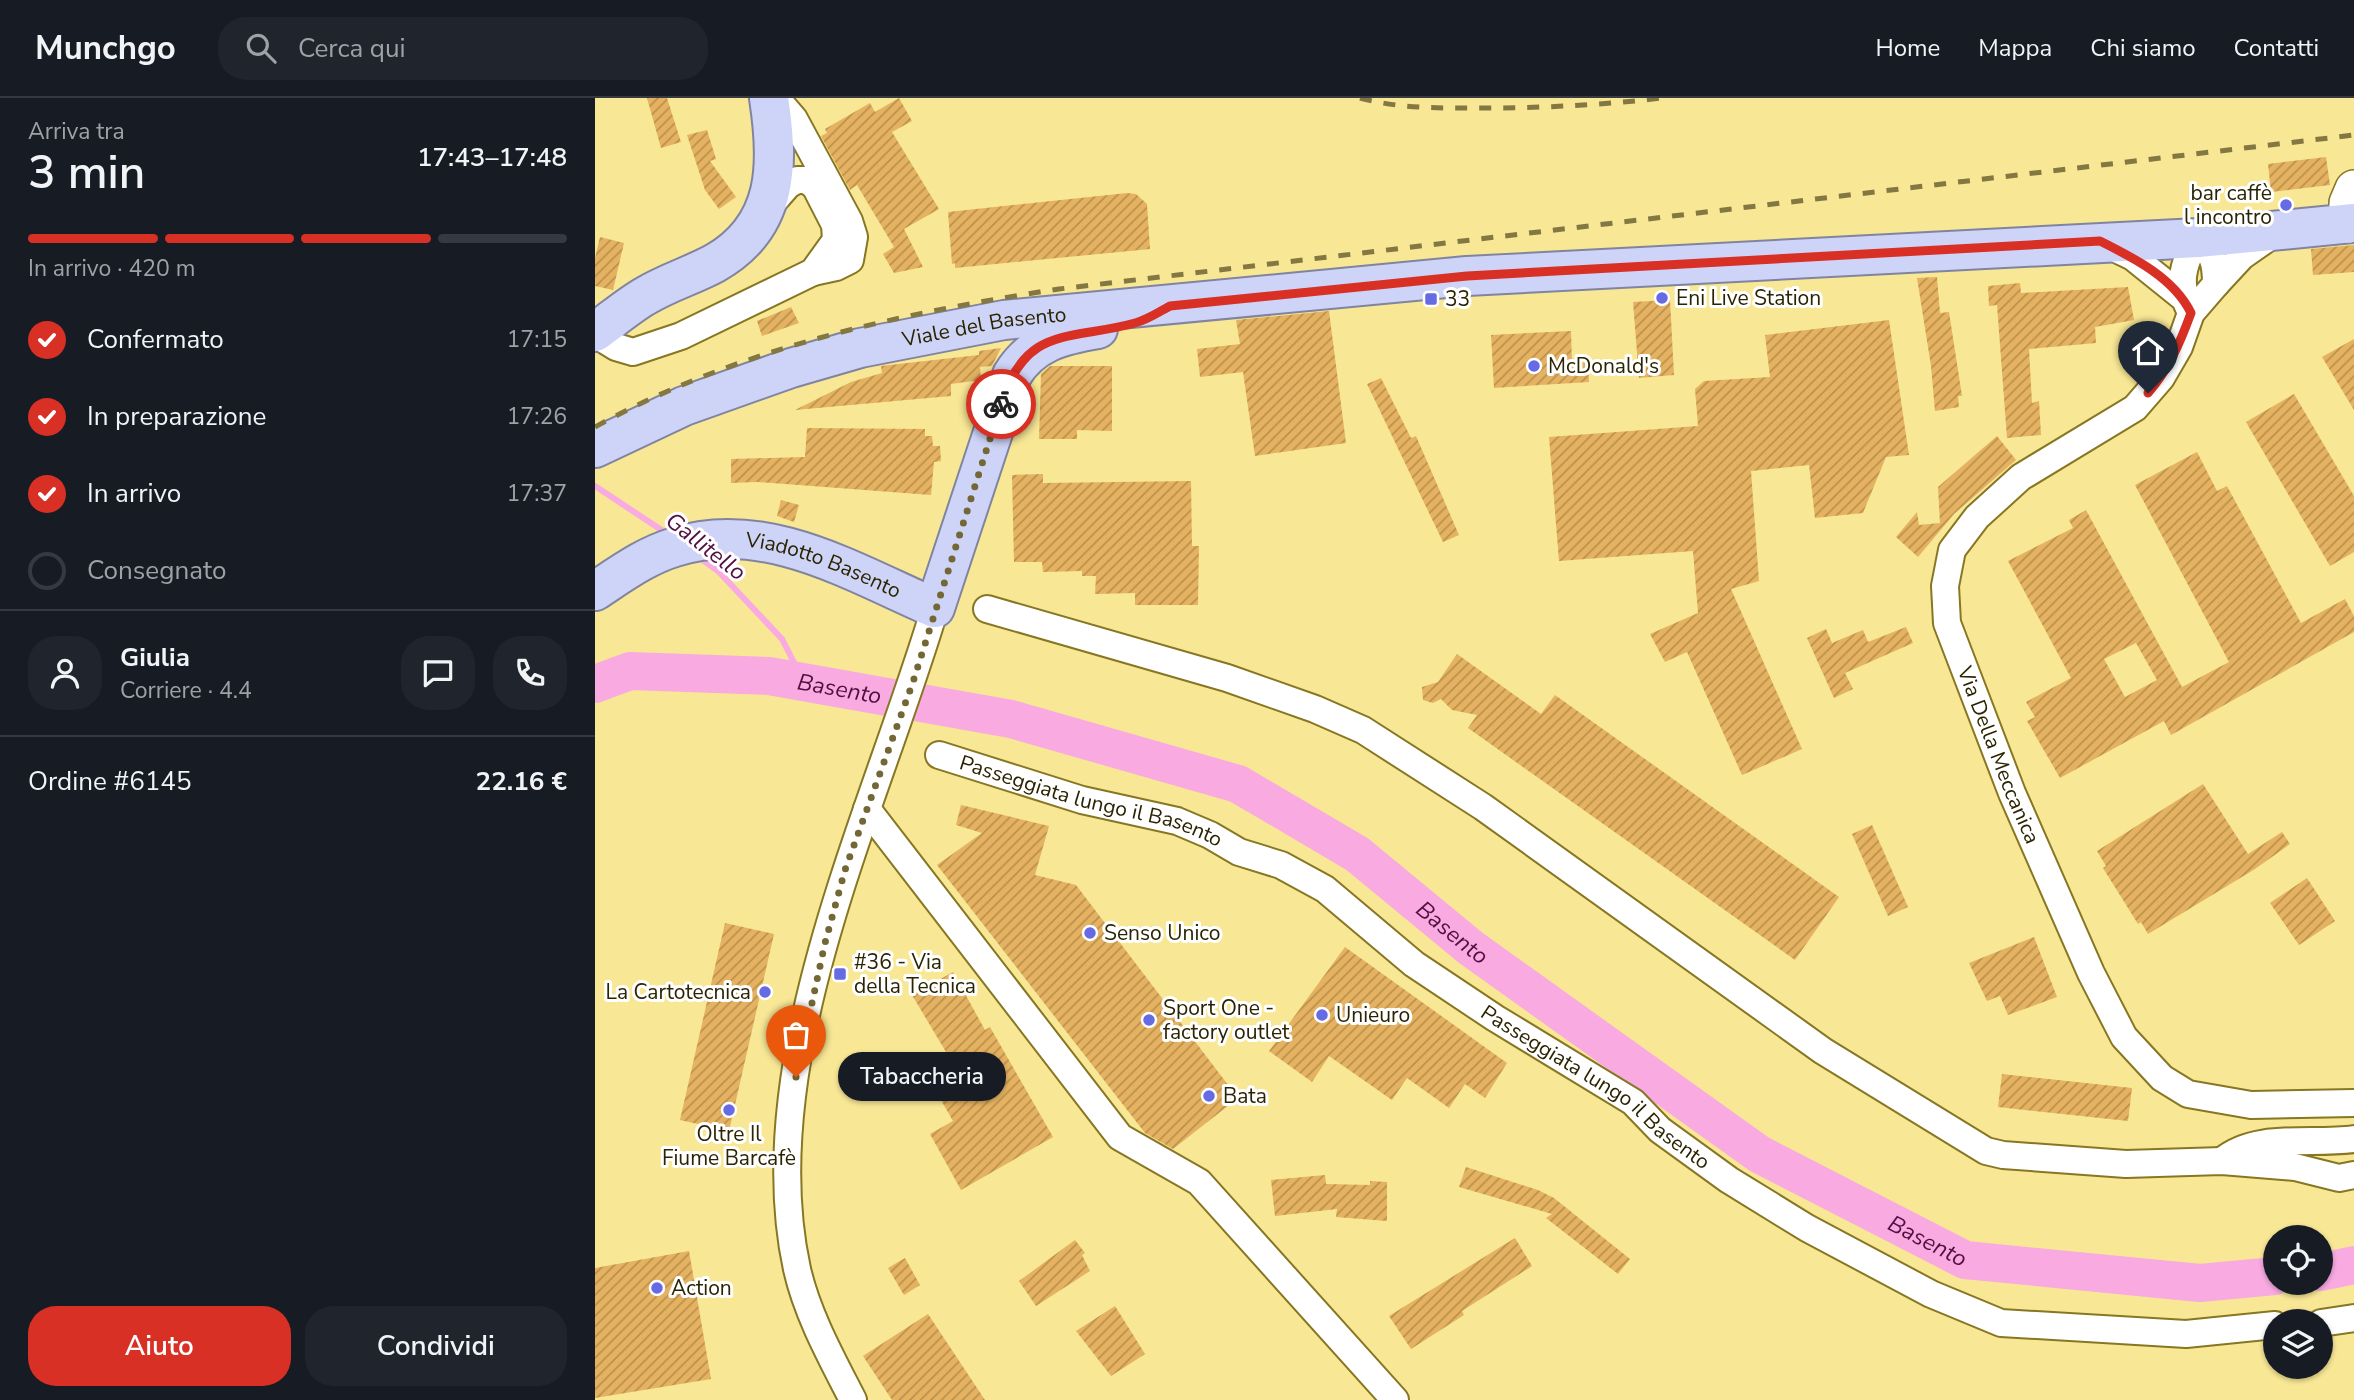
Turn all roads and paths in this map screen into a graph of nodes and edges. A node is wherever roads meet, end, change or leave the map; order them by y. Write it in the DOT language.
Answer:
graph roads {
  1 [pos="769,98"];
  2 [pos="776,98"];
  3 [pos="2352,212"];
  4 [pos="764,213"];
  5 [pos="2282,229"];
  6 [pos="2198,238"];
  7 [pos="2100,241"];
  8 [pos="813,272"];
  9 [pos="2216,284"];
  10 [pos="646,295"];
  11 [pos="2187,305"];
  12 [pos="1170,306"];
  13 [pos="595,313"];
  14 [pos="969,327"];
  15 [pos="595,333"];
  16 [pos="1023,358"];
  17 [pos="595,449"];
  18 [pos="595,591"];
  19 [pos="936,608"];
  20 [pos="987,609"];
  21 [pos="939,755"];
  22 [pos="867,809"];
  23 [pos="2354,1103"];
  24 [pos="2354,1139"];
  25 [pos="2222,1161"];
  26 [pos="2354,1175"];
  27 [pos="2354,1318"];
  28 [pos="2333,1321"];
  29 [pos="2263,1326"];
  30 [pos="853,1400"];
  31 [pos="1395,1400"];
  1 -- 4 [label="main road"];
  2 -- 8 [label="street"];
  3 -- 5 [label="main road, Viale del Basento"];
  4 -- 8 [label="street"];
  4 -- 10 [label="main road"];
  5 -- 6 [label="main road, Viale del Basento"];
  5 -- 9 [label="street"];
  6 -- 7 [label="main road, Viale del Basento"];
  6 -- 9 [label="street"];
  6 -- 11 [label="street"];
  7 -- 11 [label="street"];
  7 -- 12 [label="main road, Viale del Basento"];
  8 -- 15 [label="street"];
  9 -- 11 [label="street"];
  10 -- 13 [label="main road"];
  10 -- 15 [label="main road"];
  11 -- 23 [label="street, Via Della Meccanica"];
  12 -- 14 [label="main road, Viale del Basento"];
  12 -- 16 [label="main road"];
  14 -- 16 [label="main road"];
  14 -- 17 [label="main road, Viale del Basento"];
  16 -- 19 [label="main road"];
  18 -- 19 [label="main road, Viadotto Basento"];
  19 -- 22 [label="street"];
  20 -- 25 [label="street"];
  21 -- 29 [label="street, Passeggiata lungo il Basento"];
  22 -- 30 [label="street"];
  22 -- 31 [label="street"];
  24 -- 25 [label="street"];
  25 -- 26 [label="street"];
  27 -- 28 [label="street"];
}
